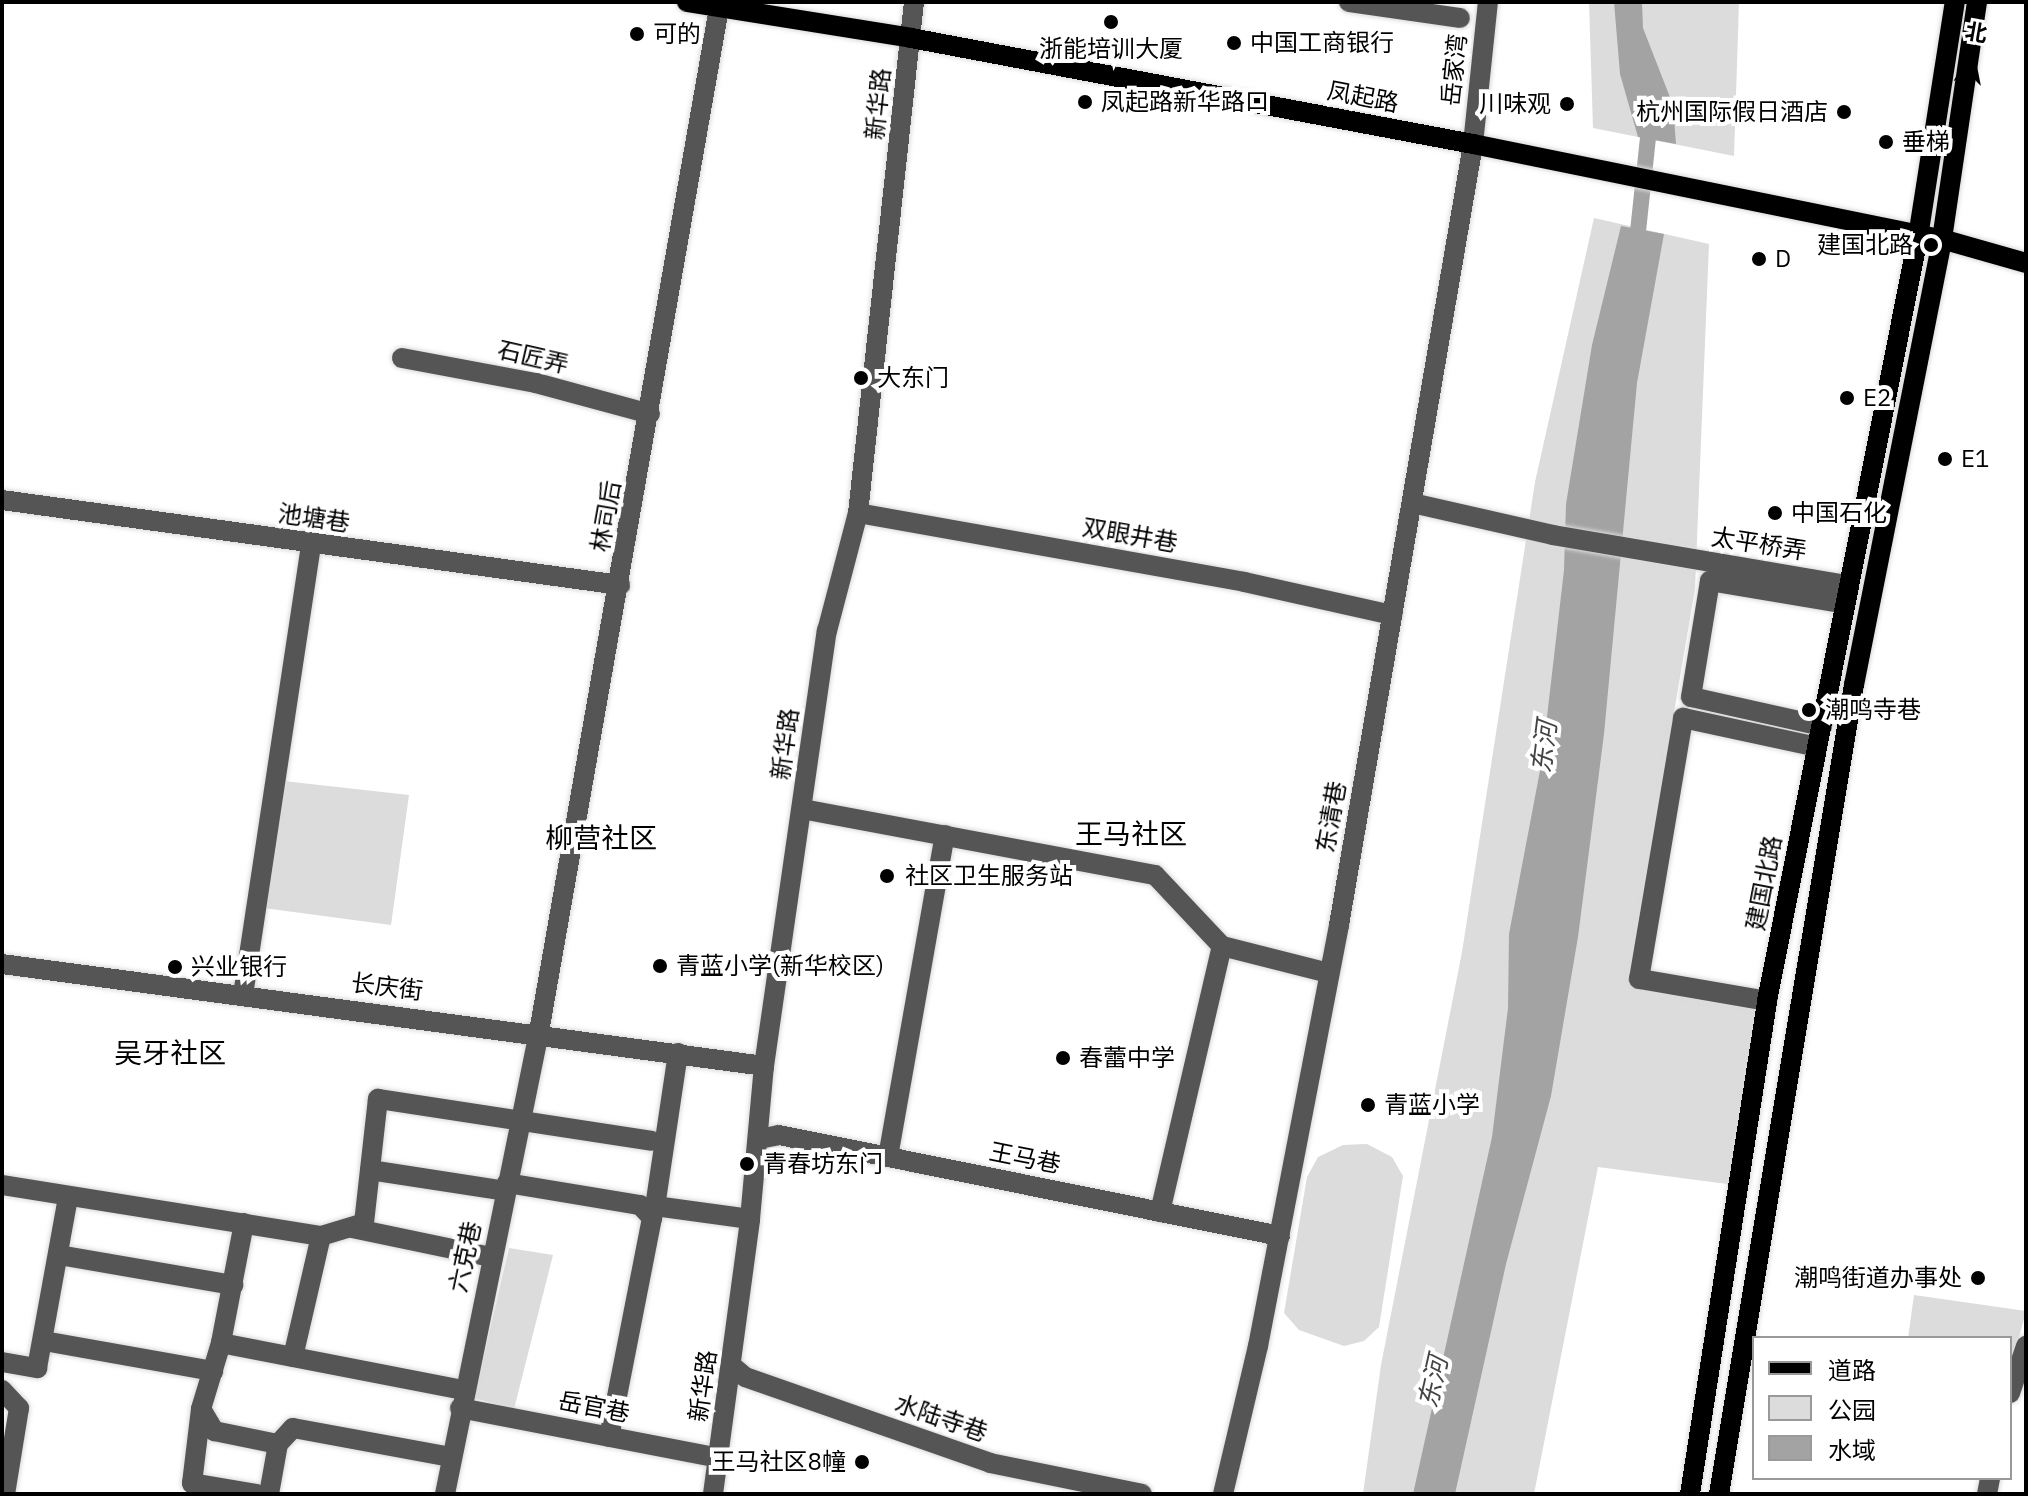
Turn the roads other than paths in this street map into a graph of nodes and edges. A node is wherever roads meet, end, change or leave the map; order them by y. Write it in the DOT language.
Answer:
graph roads {
  1 [pos="687,2"];
  2 [pos="914,2"];
  3 [pos="1349,2"];
  4 [pos="1488,2"];
  5 [pos="1955,2"];
  6 [pos="1977,2"];
  7 [pos="719,8"];
  8 [pos="1460,18"];
  9 [pos="911,38"];
  10 [pos="1473,144"];
  11 [pos="1918,237"];
  12 [pos="1942,239"];
  13 [pos="2026,263"];
  14 [pos="402,358"];
  15 [pos="650,414"];
  16 [pos="2,500"];
  17 [pos="1412,503"];
  18 [pos="858,513"];
  19 [pos="311,543"];
  20 [pos="620,585"];
  21 [pos="1844,594"];
  22 [pos="1392,615"];
  23 [pos="1822,726"];
  24 [pos="1817,747"];
  25 [pos="802,809"];
  26 [pos="945,835"];
  27 [pos="1222,946"];
  28 [pos="2,964"];
  29 [pos="1329,973"];
  30 [pos="243,995"];
  31 [pos="1767,1001"];
  32 [pos="539,1032"];
  33 [pos="678,1053"];
  34 [pos="764,1066"];
  35 [pos="521,1118"];
  36 [pos="759,1139"];
  37 [pos="652,1141"];
  38 [pos="888,1157"];
  39 [pos="370,1170"];
  40 [pos="2,1185"];
  41 [pos="506,1187"];
  42 [pos="68,1197"];
  43 [pos="1160,1212"];
  44 [pos="750,1219"];
  45 [pos="244,1223"];
  46 [pos="352,1228"];
  47 [pos="321,1236"];
  48 [pos="1280,1236"];
  49 [pos="59,1255"];
  50 [pos="491,1257"];
  51 [pos="233,1285"];
  52 [pos="44,1341"];
  53 [pos="221,1343"];
  54 [pos="2026,1346"];
  55 [pos="293,1357"];
  56 [pos="2,1362"];
  57 [pos="732,1366"];
  58 [pos="213,1371"];
  59 [pos="2012,1387"];
  60 [pos="2,1390"];
  61 [pos="462,1399"];
  62 [pos="201,1409"];
  63 [pos="609,1437"];
  64 [pos="278,1444"];
  65 [pos="451,1457"];
  66 [pos="719,1458"];
  67 [pos="5,1494"];
  68 [pos="257,1494"];
  69 [pos="269,1494"];
  70 [pos="445,1494"];
  71 [pos="713,1494"];
  72 [pos="1142,1494"];
  73 [pos="1223,1494"];
  74 [pos="1690,1494"];
  75 [pos="1719,1494"];
  1 -- 7 [label="main road, 凤起路"];
  2 -- 9 [label="street, 新华路"];
  3 -- 8 [label="street"];
  4 -- 10 [label="street, 岳家湾"];
  5 -- 11 [label="main road, 建国北路"];
  6 -- 12 [label="main road"];
  7 -- 9 [label="main road, 凤起路"];
  7 -- 15 [label="street, 林司后"];
  9 -- 10 [label="main road, 凤起路"];
  9 -- 18 [label="street, 新华路"];
  10 -- 11 [label="main road, 凤起路"];
  10 -- 17 [label="street, 东清巷"];
  11 -- 12 [label="main road, 凤起路"];
  11 -- 21 [label="main road, 建国北路"];
  12 -- 13 [label="main road, 凤起路"];
  12 -- 75 [label="main road"];
  14 -- 15 [label="street, 石匠弄"];
  15 -- 20 [label="street, 林司后"];
  16 -- 19 [label="street, 池塘巷"];
  17 -- 21 [label="street, 太平桥弄"];
  17 -- 22 [label="street, 东清巷"];
  18 -- 22 [label="street, 双眼井巷"];
  18 -- 25 [label="street, 新华路"];
  19 -- 20 [label="street, 池塘巷"];
  19 -- 30 [label="street"];
  20 -- 32 [label="street, 林司后"];
  21 -- 23 [label="main road, 建国北路"];
  21 -- 23 [label="street"];
  22 -- 29 [label="street, 东清巷"];
  23 -- 24 [label="main road, 建国北路"];
  24 -- 31 [label="main road, 建国北路"];
  24 -- 31 [label="street"];
  25 -- 26 [label="street"];
  25 -- 34 [label="street, 新华路"];
  26 -- 27 [label="street"];
  26 -- 38 [label="street"];
  27 -- 29 [label="street"];
  27 -- 43 [label="street"];
  28 -- 30 [label="street, 长庆街"];
  29 -- 48 [label="street, 东清巷"];
  30 -- 32 [label="street, 长庆街"];
  31 -- 74 [label="main road, 建国北路"];
  32 -- 33 [label="street, 长庆街"];
  32 -- 35 [label="street, 六克巷"];
  33 -- 34 [label="street, 长庆街"];
  33 -- 44 [label="street"];
  34 -- 36 [label="street, 新华路"];
  35 -- 37 [label="street"];
  35 -- 39 [label="street"];
  35 -- 41 [label="street, 六克巷"];
  36 -- 38 [label="street, 王马巷"];
  36 -- 44 [label="street, 新华路"];
  38 -- 43 [label="street, 王马巷"];
  39 -- 41 [label="street"];
  39 -- 46 [label="street"];
  40 -- 42 [label="street"];
  41 -- 50 [label="street, 六克巷"];
  41 -- 63 [label="street"];
  42 -- 45 [label="street"];
  42 -- 49 [label="street"];
  43 -- 48 [label="street, 王马巷"];
  44 -- 57 [label="street, 新华路"];
  45 -- 47 [label="street"];
  45 -- 51 [label="street"];
  46 -- 47 [label="street"];
  46 -- 50 [label="street"];
  47 -- 55 [label="street"];
  48 -- 73 [label="street, 东清巷"];
  49 -- 51 [label="street"];
  49 -- 52 [label="street"];
  50 -- 61 [label="street, 六克巷"];
  51 -- 53 [label="street"];
  52 -- 56 [label="street"];
  52 -- 58 [label="street"];
  53 -- 55 [label="street, 岳官巷"];
  53 -- 58 [label="street"];
  54 -- 59 [label="street"];
  55 -- 61 [label="street, 岳官巷"];
  57 -- 66 [label="street, 新华路"];
  57 -- 72 [label="street, 水陆寺巷"];
  58 -- 62 [label="street"];
  60 -- 67 [label="street"];
  61 -- 63 [label="street, 岳官巷"];
  61 -- 65 [label="street, 六克巷"];
  62 -- 64 [label="street"];
  62 -- 68 [label="street"];
  63 -- 66 [label="street, 岳官巷"];
  64 -- 65 [label="street"];
  64 -- 69 [label="street"];
  65 -- 70 [label="street, 六克巷"];
  66 -- 71 [label="street, 新华路"];
}
